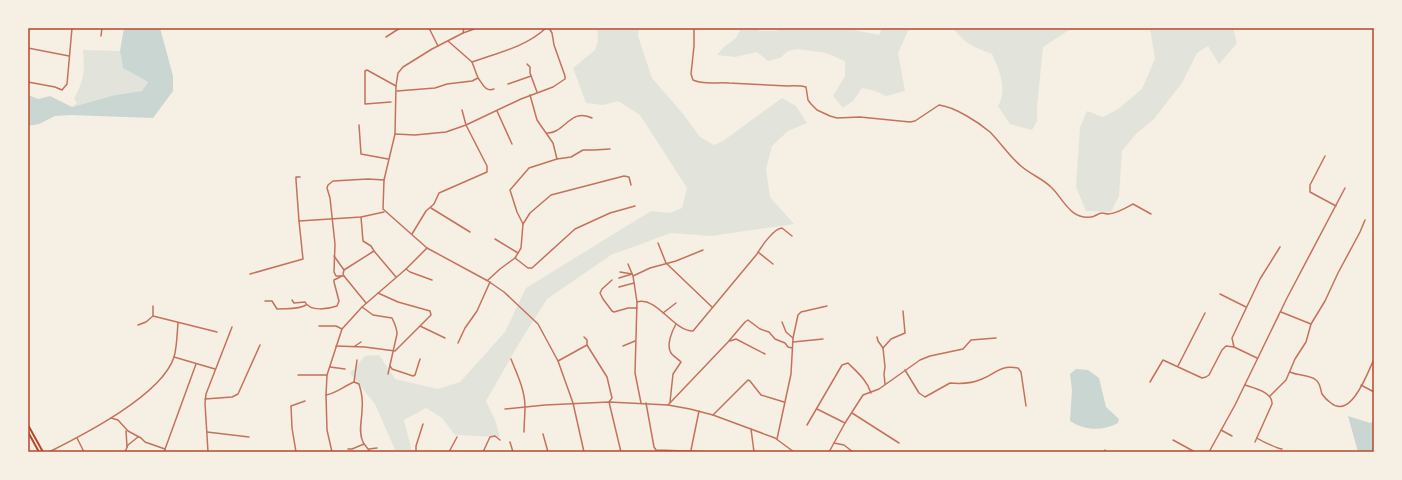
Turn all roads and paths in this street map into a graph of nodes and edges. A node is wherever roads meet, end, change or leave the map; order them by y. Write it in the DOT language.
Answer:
graph roads {
  1 [pos="29,28"];
  2 [pos="72,28"];
  3 [pos="102,28"];
  4 [pos="400,28"];
  5 [pos="429,28"];
  6 [pos="464,28"];
  7 [pos="477,28"];
  8 [pos="546,28"];
  9 [pos="549,28"];
  10 [pos="694,28"];
  11 [pos="28,31"];
  12 [pos="463,33"];
  13 [pos="101,36"];
  14 [pos="386,37"];
  15 [pos="448,41"];
  16 [pos="438,46"];
  17 [pos="28,48"];
  18 [pos="69,56"];
  19 [pos="472,62"];
  20 [pos="527,64"];
  21 [pos="532,76"];
  22 [pos="478,78"];
  23 [pos="28,82"];
  24 [pos="508,84"];
  25 [pos="396,86"];
  26 [pos="494,89"];
  27 [pos="397,91"];
  28 [pos="537,92"];
  29 [pos="530,95"];
  30 [pos="391,102"];
  31 [pos="462,110"];
  32 [pos="496,110"];
  33 [pos="592,118"];
  34 [pos="359,125"];
  35 [pos="466,125"];
  36 [pos="547,133"];
  37 [pos="550,133"];
  38 [pos="395,134"];
  39 [pos="549,136"];
  40 [pos="512,144"];
  41 [pos="610,149"];
  42 [pos="1325,156"];
  43 [pos="388,159"];
  44 [pos="557,159"];
  45 [pos="300,177"];
  46 [pos="384,180"];
  47 [pos="631,185"];
  48 [pos="1345,188"];
  49 [pos="635,206"];
  50 [pos="1336,206"];
  51 [pos="431,208"];
  52 [pos="384,212"];
  53 [pos="1151,214"];
  54 [pos="361,217"];
  55 [pos="332,219"];
  56 [pos="1365,220"];
  57 [pos="298,221"];
  58 [pos="522,224"];
  59 [pos="470,232"];
  60 [pos="412,235"];
  61 [pos="792,236"];
  62 [pos="495,239"];
  63 [pos="658,242"];
  64 [pos="1280,247"];
  65 [pos="426,248"];
  66 [pos="702,250"];
  67 [pos="374,251"];
  68 [pos="758,252"];
  69 [pos="518,253"];
  70 [pos="334,256"];
  71 [pos="515,258"];
  72 [pos="666,263"];
  73 [pos="628,264"];
  74 [pos="773,264"];
  75 [pos="406,269"];
  76 [pos="344,270"];
  77 [pos="620,272"];
  78 [pos="250,274"];
  79 [pos="632,275"];
  80 [pos="343,276"];
  81 [pos="396,277"];
  82 [pos="619,278"];
  83 [pos="432,280"];
  84 [pos="612,280"];
  85 [pos="489,281"];
  86 [pos="634,283"];
  87 [pos="619,287"];
  88 [pos="378,293"];
  89 [pos="1220,294"];
  90 [pos="292,300"];
  91 [pos="264,301"];
  92 [pos="637,302"];
  93 [pos="366,303"];
  94 [pos="676,303"];
  95 [pos="306,304"];
  96 [pos="153,306"];
  97 [pos="827,306"];
  98 [pos="362,307"];
  99 [pos="1246,307"];
  100 [pos="637,308"];
  101 [pos="712,308"];
  102 [pos="903,311"];
  103 [pos="1281,312"];
  104 [pos="663,313"];
  105 [pos="1205,313"];
  106 [pos="153,316"];
  107 [pos="782,322"];
  108 [pos="178,324"];
  109 [pos="676,324"];
  110 [pos="1311,324"];
  111 [pos="138,325"];
  112 [pos="318,326"];
  113 [pos="420,326"];
  114 [pos="232,327"];
  115 [pos="342,329"];
  116 [pos="217,332"];
  117 [pos="584,337"];
  118 [pos="877,337"];
  119 [pos="445,338"];
  120 [pos="793,338"];
  121 [pos="996,338"];
  122 [pos="823,339"];
  123 [pos="635,341"];
  124 [pos="361,342"];
  125 [pos="728,342"];
  126 [pos="793,342"];
  127 [pos="458,343"];
  128 [pos="260,345"];
  129 [pos="587,345"];
  130 [pos="336,346"];
  131 [pos="355,346"];
  132 [pos="623,346"];
  133 [pos="1234,347"];
  134 [pos="792,348"];
  135 [pos="883,348"];
  136 [pos="392,351"];
  137 [pos="765,354"];
  138 [pos="174,357"];
  139 [pos="1257,358"];
  140 [pos="420,359"];
  141 [pos="511,359"];
  142 [pos="1374,359"];
  143 [pos="357,360"];
  144 [pos="558,361"];
  145 [pos="196,364"];
  146 [pos="390,366"];
  147 [pos="1178,366"];
  148 [pos="330,368"];
  149 [pos="215,369"];
  150 [pos="345,369"];
  151 [pos="905,370"];
  152 [pos="1290,371"];
  153 [pos="388,374"];
  154 [pos="298,375"];
  155 [pos="327,375"];
  156 [pos="354,382"];
  157 [pos="1150,382"];
  158 [pos="885,384"];
  159 [pos="1245,385"];
  160 [pos="1361,386"];
  161 [pos="871,392"];
  162 [pos="1374,392"];
  163 [pos="326,395"];
  164 [pos="1270,396"];
  165 [pos="205,399"];
  166 [pos="305,401"];
  167 [pos="609,402"];
  168 [pos="670,402"];
  169 [pos="784,402"];
  170 [pos="573,403"];
  171 [pos="641,403"];
  172 [pos="646,403"];
  173 [pos="668,405"];
  174 [pos="525,406"];
  175 [pos="1026,406"];
  176 [pos="506,409"];
  177 [pos="816,409"];
  178 [pos="699,411"];
  179 [pos="852,413"];
  180 [pos="712,415"];
  181 [pos="111,418"];
  182 [pos="845,423"];
  183 [pos="423,424"];
  184 [pos="28,425"];
  185 [pos="807,425"];
  186 [pos="126,429"];
  187 [pos="751,429"];
  188 [pos="1221,430"];
  189 [pos="28,432"];
  190 [pos="207,432"];
  191 [pos="524,432"];
  192 [pos="543,434"];
  193 [pos="457,436"];
  194 [pos="1232,436"];
  195 [pos="138,437"];
  196 [pos="249,437"];
  197 [pos="77,438"];
  198 [pos="1258,438"];
  199 [pos="777,439"];
  200 [pos="500,440"];
  201 [pos="1173,440"];
  202 [pos="510,442"];
  203 [pos="1255,442"];
  204 [pos="834,443"];
  205 [pos="899,443"];
  206 [pos="364,444"];
  207 [pos="377,448"];
  208 [pos="127,449"];
  209 [pos="166,449"];
  210 [pos="348,449"];
  211 [pos="369,449"];
  212 [pos="1282,449"];
  213 [pos="691,450"];
  214 [pos="39,452"];
  215 [pos="43,452"];
  216 [pos="49,452"];
  217 [pos="84,452"];
  218 [pos="125,452"];
  219 [pos="164,452"];
  220 [pos="208,452"];
  221 [pos="296,452"];
  222 [pos="332,452"];
  223 [pos="370,452"];
  224 [pos="416,452"];
  225 [pos="449,452"];
  226 [pos="483,452"];
  227 [pos="513,452"];
  228 [pos="548,452"];
  229 [pos="584,452"];
  230 [pos="621,452"];
  231 [pos="714,452"];
  232 [pos="754,452"];
  233 [pos="794,452"];
  234 [pos="830,452"];
  235 [pos="852,452"];
  236 [pos="1195,452"];
  237 [pos="1209,452"];
  1 -- 11 [label="street"];
  2 -- 18 [label="street"];
  3 -- 13 [label="street"];
  4 -- 14 [label="street"];
  5 -- 16 [label="street"];
  6 -- 12 [label="street"];
  7 -- 12 [label="street"];
  8 -- 19 [label="street"];
  9 -- 28 [label="street"];
  10 -- 53 [label="street"];
  12 -- 15 [label="street"];
  15 -- 16 [label="street"];
  15 -- 19 [label="street"];
  16 -- 25 [label="street"];
  17 -- 18 [label="street"];
  18 -- 23 [label="street"];
  19 -- 22 [label="street"];
  20 -- 21 [label="street"];
  21 -- 24 [label="street"];
  21 -- 28 [label="street"];
  22 -- 26 [label="street"];
  22 -- 27 [label="street"];
  25 -- 27 [label="street"];
  25 -- 30 [label="street"];
  27 -- 38 [label="street"];
  28 -- 29 [label="street"];
  29 -- 32 [label="street"];
  29 -- 36 [label="street"];
  31 -- 35 [label="street"];
  32 -- 35 [label="street"];
  32 -- 40 [label="street"];
  33 -- 37 [label="street"];
  34 -- 43 [label="street"];
  35 -- 38 [label="street"];
  35 -- 51 [label="street"];
  36 -- 37 [label="street"];
  36 -- 39 [label="street"];
  37 -- 39 [label="street"];
  38 -- 43 [label="street"];
  39 -- 44 [label="street"];
  41 -- 44 [label="street"];
  42 -- 50 [label="street"];
  43 -- 46 [label="street"];
  44 -- 58 [label="street"];
  45 -- 57 [label="street"];
  46 -- 52 [label="street"];
  46 -- 55 [label="street"];
  47 -- 58 [label="street"];
  48 -- 50 [label="street"];
  49 -- 71 [label="street"];
  50 -- 103 [label="street"];
  51 -- 59 [label="street"];
  51 -- 60 [label="street"];
  52 -- 54 [label="street"];
  52 -- 60 [label="street"];
  54 -- 55 [label="street"];
  54 -- 67 [label="street"];
  55 -- 57 [label="street"];
  55 -- 70 [label="street"];
  56 -- 110 [label="street"];
  57 -- 78 [label="street"];
  58 -- 69 [label="street"];
  60 -- 65 [label="street"];
  61 -- 68 [label="street"];
  62 -- 69 [label="street"];
  63 -- 72 [label="street"];
  64 -- 99 [label="street"];
  65 -- 75 [label="street"];
  65 -- 85 [label="street"];
  66 -- 72 [label="street"];
  67 -- 76 [label="street"];
  67 -- 81 [label="street"];
  68 -- 74 [label="street"];
  68 -- 101 [label="street"];
  69 -- 71 [label="street"];
  70 -- 76 [label="street"];
  70 -- 80 [label="street"];
  71 -- 85 [label="street"];
  72 -- 79 [label="street"];
  72 -- 101 [label="street"];
  73 -- 79 [label="street"];
  75 -- 81 [label="street"];
  75 -- 83 [label="street"];
  76 -- 80 [label="street"];
  77 -- 79 [label="street"];
  79 -- 82 [label="street"];
  79 -- 86 [label="street"];
  80 -- 93 [label="street"];
  80 -- 95 [label="street"];
  81 -- 88 [label="street"];
  84 -- 100 [label="street"];
  85 -- 127 [label="street"];
  85 -- 144 [label="street"];
  86 -- 87 [label="street"];
  86 -- 92 [label="street"];
  88 -- 93 [label="street"];
  88 -- 113 [label="street"];
  89 -- 99 [label="street"];
  90 -- 95 [label="street"];
  91 -- 95 [label="street"];
  92 -- 100 [label="street"];
  92 -- 104 [label="street"];
  93 -- 98 [label="street"];
  94 -- 104 [label="street"];
  96 -- 106 [label="street"];
  97 -- 120 [label="street"];
  98 -- 115 [label="street"];
  98 -- 136 [label="street"];
  99 -- 133 [label="street"];
  100 -- 123 [label="street"];
  101 -- 109 [label="street"];
  102 -- 135 [label="street"];
  103 -- 110 [label="street"];
  103 -- 139 [label="street"];
  104 -- 109 [label="street"];
  105 -- 147 [label="street"];
  106 -- 108 [label="street"];
  106 -- 111 [label="street"];
  107 -- 120 [label="street"];
  108 -- 116 [label="street"];
  108 -- 138 [label="street"];
  109 -- 168 [label="street"];
  110 -- 152 [label="street"];
  112 -- 115 [label="street"];
  113 -- 119 [label="street"];
  113 -- 136 [label="street"];
  114 -- 149 [label="street"];
  115 -- 130 [label="street"];
  117 -- 129 [label="street"];
  118 -- 135 [label="street"];
  120 -- 126 [label="street"];
  121 -- 151 [label="street"];
  122 -- 126 [label="street"];
  123 -- 132 [label="street"];
  123 -- 171 [label="street"];
  124 -- 131 [label="street"];
  125 -- 134 [label="street"];
  125 -- 137 [label="street"];
  125 -- 168 [label="street"];
  126 -- 134 [label="street"];
  128 -- 165 [label="street"];
  129 -- 144 [label="street"];
  129 -- 167 [label="street"];
  130 -- 131 [label="street"];
  130 -- 148 [label="street"];
  131 -- 136 [label="street"];
  133 -- 139 [label="street"];
  133 -- 147 [label="street"];
  134 -- 169 [label="street"];
  135 -- 158 [label="street"];
  136 -- 146 [label="street"];
  138 -- 145 [label="street"];
  138 -- 181 [label="street"];
  139 -- 159 [label="street"];
  140 -- 146 [label="street"];
  141 -- 174 [label="street"];
  142 -- 160 [label="street"];
  143 -- 156 [label="street"];
  144 -- 170 [label="street"];
  145 -- 149 [label="street"];
  145 -- 209 [label="street"];
  146 -- 153 [label="street"];
  147 -- 157 [label="street"];
  148 -- 150 [label="street"];
  148 -- 155 [label="street"];
  149 -- 165 [label="street"];
  151 -- 158 [label="street"];
  151 -- 175 [label="street"];
  152 -- 160 [label="street"];
  152 -- 164 [label="street"];
  154 -- 155 [label="street"];
  155 -- 163 [label="street"];
  156 -- 163 [label="street"];
  156 -- 206 [label="street"];
  158 -- 161 [label="street"];
  159 -- 164 [label="street"];
  159 -- 188 [label="street"];
  160 -- 162 [label="street"];
  161 -- 177 [label="street"];
  161 -- 179 [label="street"];
  163 -- 222 [label="street"];
  164 -- 198 [label="street"];
  165 -- 190 [label="street"];
  166 -- 221 [label="street"];
  167 -- 170 [label="street"];
  167 -- 171 [label="street"];
  167 -- 230 [label="street"];
  168 -- 173 [label="street"];
  169 -- 180 [label="street"];
  169 -- 199 [label="street"];
  170 -- 174 [label="street"];
  170 -- 229 [label="street"];
  171 -- 172 [label="street"];
  172 -- 173 [label="street"];
  172 -- 213 [label="street"];
  173 -- 178 [label="street"];
  174 -- 176 [label="street"];
  174 -- 191 [label="street"];
  177 -- 182 [label="street"];
  177 -- 185 [label="street"];
  178 -- 180 [label="street"];
  178 -- 213 [label="street"];
  179 -- 182 [label="street"];
  179 -- 205 [label="street"];
  180 -- 187 [label="street"];
  181 -- 186 [label="street"];
  181 -- 197 [label="street"];
  182 -- 204 [label="street"];
  183 -- 224 [label="street"];
  184 -- 215 [label="main road"];
  186 -- 195 [label="street"];
  186 -- 208 [label="street"];
  187 -- 199 [label="street"];
  187 -- 232 [label="street"];
  188 -- 194 [label="street"];
  188 -- 237 [label="street"];
  189 -- 214 [label="main road"];
  190 -- 196 [label="street"];
  190 -- 220 [label="street"];
  192 -- 228 [label="street"];
  193 -- 225 [label="street"];
  195 -- 208 [label="street"];
  195 -- 209 [label="street"];
  197 -- 216 [label="street"];
  197 -- 217 [label="street"];
  198 -- 203 [label="street"];
  198 -- 212 [label="street"];
  199 -- 233 [label="street"];
  200 -- 226 [label="street"];
  201 -- 236 [label="street"];
  202 -- 227 [label="street"];
  204 -- 234 [label="street"];
  204 -- 235 [label="street"];
  206 -- 210 [label="street"];
  206 -- 211 [label="street"];
  207 -- 211 [label="street"];
  208 -- 218 [label="street"];
  209 -- 219 [label="street"];
  211 -- 223 [label="street"];
  213 -- 231 [label="street"];
}
